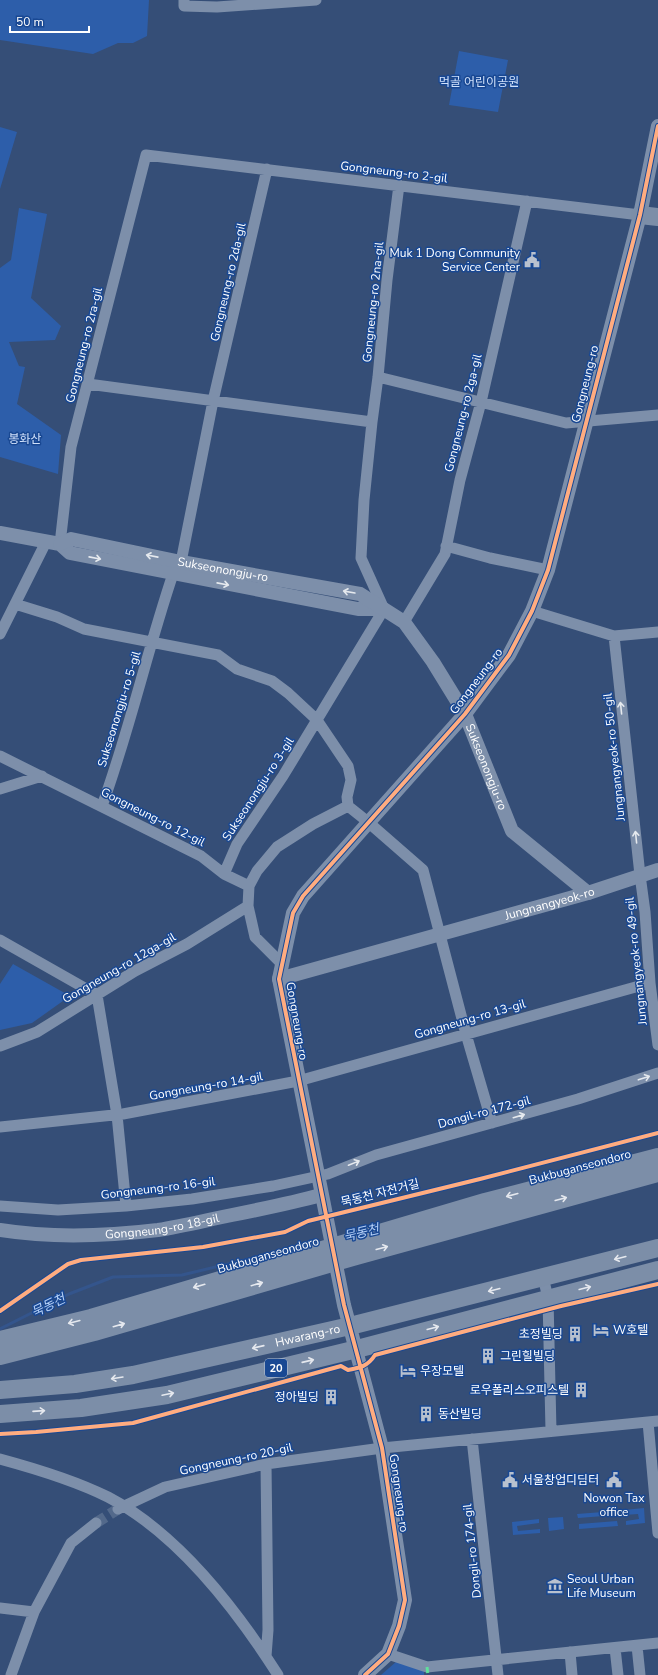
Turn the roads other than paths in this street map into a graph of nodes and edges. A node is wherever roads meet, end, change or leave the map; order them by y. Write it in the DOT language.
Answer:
graph roads {
  1 [pos="184,0"];
  2 [pos="316,0"];
  3 [pos="658,126"];
  4 [pos="146,155"];
  5 [pos="268,170"];
  6 [pos="658,174"];
  7 [pos="399,186"];
  8 [pos="527,201"];
  9 [pos="640,215"];
  10 [pos="658,217"];
  11 [pos="378,377"];
  12 [pos="88,384"];
  13 [pos="213,401"];
  14 [pos="481,402"];
  15 [pos="658,415"];
  16 [pos="372,422"];
  17 [pos="586,422"];
  18 [pos="0,533"];
  19 [pos="53,543"];
  20 [pos="446,546"];
  21 [pos="181,562"];
  22 [pos="548,570"];
  23 [pos="173,574"];
  24 [pos="15,604"];
  25 [pos="384,608"];
  26 [pos="532,611"];
  27 [pos="404,622"];
  28 [pos="658,632"];
  29 [pos="0,634"];
  30 [pos="614,636"];
  31 [pos="153,643"];
  32 [pos="465,714"];
  33 [pos="317,720"];
  34 [pos="0,756"];
  35 [pos="42,776"];
  36 [pos="0,789"];
  37 [pos="102,806"];
  38 [pos="348,806"];
  39 [pos="368,822"];
  40 [pos="658,870"];
  41 [pos="224,874"];
  42 [pos="640,876"];
  43 [pos="249,886"];
  44 [pos="588,893"];
  45 [pos="248,906"];
  46 [pos="440,935"];
  47 [pos="0,940"];
  48 [pos="282,964"];
  49 [pos="279,979"];
  50 [pos="650,983"];
  51 [pos="97,995"];
  52 [pos="466,1034"];
  53 [pos="658,1045"];
  54 [pos="0,1046"];
  55 [pos="658,1073"];
  56 [pos="298,1081"];
  57 [pos="117,1115"];
  58 [pos="492,1123"];
  59 [pos="0,1127"];
  60 [pos="658,1157"];
  61 [pos="658,1173"];
  62 [pos="317,1176"];
  63 [pos="322,1199"];
  64 [pos="0,1206"];
  65 [pos="126,1206"];
  66 [pos="0,1230"];
  67 [pos="658,1248"];
  68 [pos="658,1270"];
  69 [pos="543,1277"];
  70 [pos="548,1298"];
  71 [pos="350,1326"];
  72 [pos="0,1340"];
  73 [pos="357,1349"];
  74 [pos="0,1356"];
  75 [pos="0,1390"];
  76 [pos="0,1414"];
  77 [pos="653,1422"];
  78 [pos="551,1431"];
  79 [pos="472,1439"];
  80 [pos="382,1448"];
  81 [pos="0,1459"];
  82 [pos="266,1464"];
  83 [pos="121,1508"];
  84 [pos="657,1512"];
  85 [pos="96,1523"];
  86 [pos="658,1533"];
  87 [pos="0,1608"];
  88 [pos="34,1612"];
  89 [pos="658,1643"];
  90 [pos="637,1646"];
  91 [pos="615,1648"];
  92 [pos="570,1652"];
  93 [pos="388,1654"];
  94 [pos="266,1656"];
  95 [pos="497,1660"];
  96 [pos="428,1671"];
  97 [pos="11,1675"];
  98 [pos="278,1675"];
  99 [pos="365,1675"];
  100 [pos="498,1675"];
  101 [pos="572,1675"];
  102 [pos="618,1675"];
  103 [pos="640,1675"];
  1 -- 2 [label="street"];
  3 -- 9 [label="street, Gongneung-ro"];
  4 -- 5 [label="street, Gongneung-ro 2-gil"];
  4 -- 12 [label="street, Gongneung-ro 2ra-gil"];
  5 -- 7 [label="street, Gongneung-ro 2-gil"];
  5 -- 13 [label="street, Gongneung-ro 2da-gil"];
  6 -- 9 [label="street, Gongneung-ro"];
  7 -- 8 [label="street, Gongneung-ro 2-gil"];
  7 -- 11 [label="street, Gongneung-ro 2na-gil"];
  8 -- 9 [label="street, Gongneung-ro 2-gil"];
  8 -- 14 [label="street, Gongneung-ro 2ga-gil"];
  9 -- 10 [label="main road"];
  9 -- 17 [label="street, Gongneung-ro"];
  11 -- 14 [label="street"];
  11 -- 16 [label="street, Gongneung-ro 2na-gil"];
  12 -- 13 [label="street"];
  12 -- 19 [label="street, Gongneung-ro 2ra-gil"];
  13 -- 16 [label="street"];
  13 -- 21 [label="street, Gongneung-ro 2da-gil"];
  14 -- 17 [label="street"];
  14 -- 20 [label="street, Gongneung-ro 2ga-gil"];
  15 -- 17 [label="street"];
  16 -- 25 [label="street, Gongneung-ro 2na-gil"];
  17 -- 22 [label="street, Gongneung-ro"];
  18 -- 19 [label="street, Sukseonongju-ro"];
  21 -- 19 [label="street, Sukseonongju-ro, one-way"];
  19 -- 23 [label="street, Sukseonongju-ro, one-way"];
  19 -- 24 [label="street"];
  20 -- 22 [label="street"];
  20 -- 27 [label="street, Gongneung-ro 2ga-gil"];
  25 -- 21 [label="street, Sukseonongju-ro, one-way"];
  22 -- 26 [label="street, Gongneung-ro"];
  23 -- 25 [label="street, Sukseonongju-ro, one-way"];
  23 -- 31 [label="street, Sukseonongju-ro 5-gil"];
  24 -- 29 [label="street"];
  24 -- 31 [label="street, Sukseonongju-ro 5-gil"];
  25 -- 27 [label="street, Sukseonongju-ro"];
  25 -- 33 [label="street, Sukseonongju-ro 3-gil"];
  26 -- 30 [label="street"];
  26 -- 32 [label="street, Gongneung-ro"];
  27 -- 32 [label="street, Sukseonongju-ro"];
  28 -- 30 [label="street"];
  42 -- 30 [label="street, Jungnangyeok-ro 50-gil, one-way"];
  31 -- 33 [label="street"];
  31 -- 37 [label="street, Sukseonongju-ro 5-gil"];
  32 -- 39 [label="street, Gongneung-ro"];
  32 -- 44 [label="street, Sukseonongju-ro"];
  33 -- 38 [label="street"];
  33 -- 41 [label="street, Sukseonongju-ro 3-gil"];
  34 -- 35 [label="street, Gongneung-ro 12-gil"];
  35 -- 36 [label="street"];
  35 -- 37 [label="street, Gongneung-ro 12-gil"];
  37 -- 41 [label="street, Gongneung-ro 12-gil"];
  38 -- 39 [label="street"];
  38 -- 43 [label="street"];
  39 -- 46 [label="street"];
  39 -- 48 [label="street, Gongneung-ro"];
  40 -- 42 [label="street, Jungnangyeok-ro"];
  41 -- 43 [label="street, Gongneung-ro 12-gil"];
  42 -- 44 [label="street, Jungnangyeok-ro"];
  42 -- 50 [label="street, Jungnangyeok-ro 49-gil"];
  43 -- 45 [label="street"];
  44 -- 46 [label="street, Jungnangyeok-ro"];
  45 -- 48 [label="street"];
  45 -- 51 [label="street, Gongneung-ro 12ga-gil"];
  46 -- 49 [label="street, Jungnangyeok-ro"];
  46 -- 52 [label="street"];
  47 -- 51 [label="street"];
  48 -- 49 [label="street, Gongneung-ro"];
  49 -- 56 [label="street, Gongneung-ro"];
  50 -- 52 [label="street, Gongneung-ro 13-gil"];
  50 -- 53 [label="street, Jungnangyeok-ro 49-gil"];
  51 -- 54 [label="street, Gongneung-ro 12ga-gil"];
  51 -- 57 [label="street"];
  52 -- 56 [label="street, Gongneung-ro 13-gil"];
  52 -- 58 [label="street"];
  58 -- 55 [label="street, Dongil-ro 172-gil, one-way"];
  56 -- 57 [label="street, Gongneung-ro 14-gil"];
  56 -- 62 [label="street, Gongneung-ro"];
  57 -- 59 [label="street, Gongneung-ro 14-gil"];
  57 -- 65 [label="street"];
  62 -- 58 [label="street, Dongil-ro 172-gil, one-way"];
  60 -- 72 [label="main road, Bukbuganseondoro, one-way, bridge"];
  74 -- 61 [label="main road, Bukbuganseondoro, one-way, bridge"];
  62 -- 63 [label="street, Gongneung-ro"];
  62 -- 65 [label="street, Gongneung-ro 16-gil"];
  63 -- 66 [label="street, Gongneung-ro 18-gil"];
  63 -- 71 [label="street, Gongneung-ro, bridge"];
  64 -- 65 [label="street, Gongneung-ro 16-gil"];
  67 -- 69 [label="main road, Hwarang-ro / 20, one-way"];
  70 -- 68 [label="main road, Hwarang-ro / 20, one-way"];
  69 -- 70 [label="street"];
  69 -- 71 [label="main road, Hwarang-ro / 20, one-way"];
  73 -- 70 [label="main road, Hwarang-ro / 20, one-way"];
  70 -- 78 [label="street"];
  71 -- 73 [label="street, Gongneung-ro"];
  71 -- 75 [label="main road, Hwarang-ro / 20, one-way"];
  76 -- 73 [label="main road, Hwarang-ro / 20, one-way"];
  73 -- 80 [label="street, Gongneung-ro"];
  77 -- 78 [label="street"];
  77 -- 84 [label="street"];
  78 -- 79 [label="street"];
  79 -- 80 [label="street"];
  79 -- 95 [label="street, Dongil-ro 174-gil"];
  80 -- 82 [label="street, Gongneung-ro 20-gil"];
  80 -- 93 [label="street, Gongneung-ro"];
  81 -- 83 [label="street"];
  82 -- 83 [label="street, Gongneung-ro 20-gil"];
  82 -- 94 [label="street"];
  83 -- 94 [label="street"];
  84 -- 86 [label="street"];
  85 -- 88 [label="street"];
  87 -- 88 [label="street"];
  88 -- 97 [label="street"];
  89 -- 90 [label="street"];
  90 -- 91 [label="street"];
  90 -- 103 [label="street"];
  91 -- 92 [label="street"];
  91 -- 102 [label="street"];
  92 -- 95 [label="street"];
  92 -- 101 [label="street"];
  93 -- 96 [label="street"];
  93 -- 99 [label="street, Gongneung-ro"];
  94 -- 98 [label="street"];
  95 -- 96 [label="street"];
  95 -- 100 [label="street, Dongil-ro 174-gil"];
}
